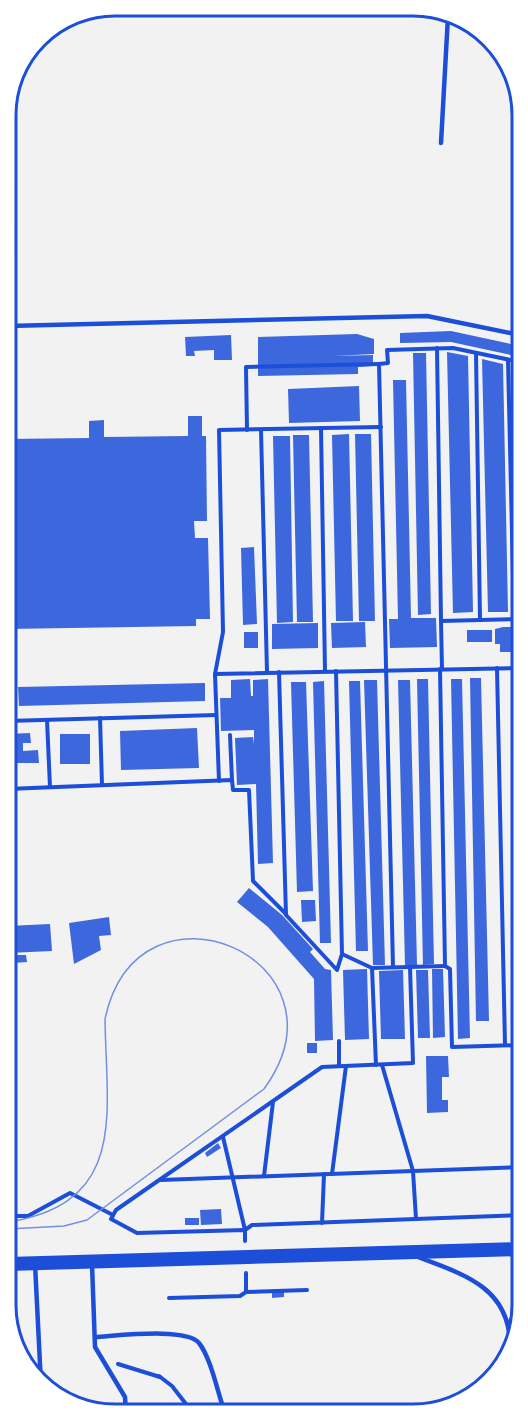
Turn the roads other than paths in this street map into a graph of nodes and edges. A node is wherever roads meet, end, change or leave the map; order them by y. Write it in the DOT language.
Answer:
graph roads {
  1 [pos="448,23"];
  2 [pos="441,143"];
  3 [pos="17,326"];
  4 [pos="512,333"];
  5 [pos="511,1249"];
  6 [pos="408,1253"];
  7 [pos="92,1262"];
  8 [pos="35,1263"];
  9 [pos="16,1264"];
  10 [pos="509,1324"];
  11 [pos="509,1327"];
  12 [pos="95,1337"];
  13 [pos="40,1370"];
  14 [pos="125,1404"];
  15 [pos="222,1404"];
  1 -- 2 [label="lane"];
  3 -- 4 [label="lane"];
  5 -- 6 [label="main road"];
  6 -- 7 [label="main road"];
  6 -- 10 [label="lane"];
  7 -- 8 [label="main road"];
  7 -- 12 [label="lane"];
  8 -- 9 [label="main road"];
  8 -- 13 [label="lane"];
  10 -- 11 [label="lane"];
  12 -- 14 [label="lane"];
  12 -- 15 [label="lane"];
}
